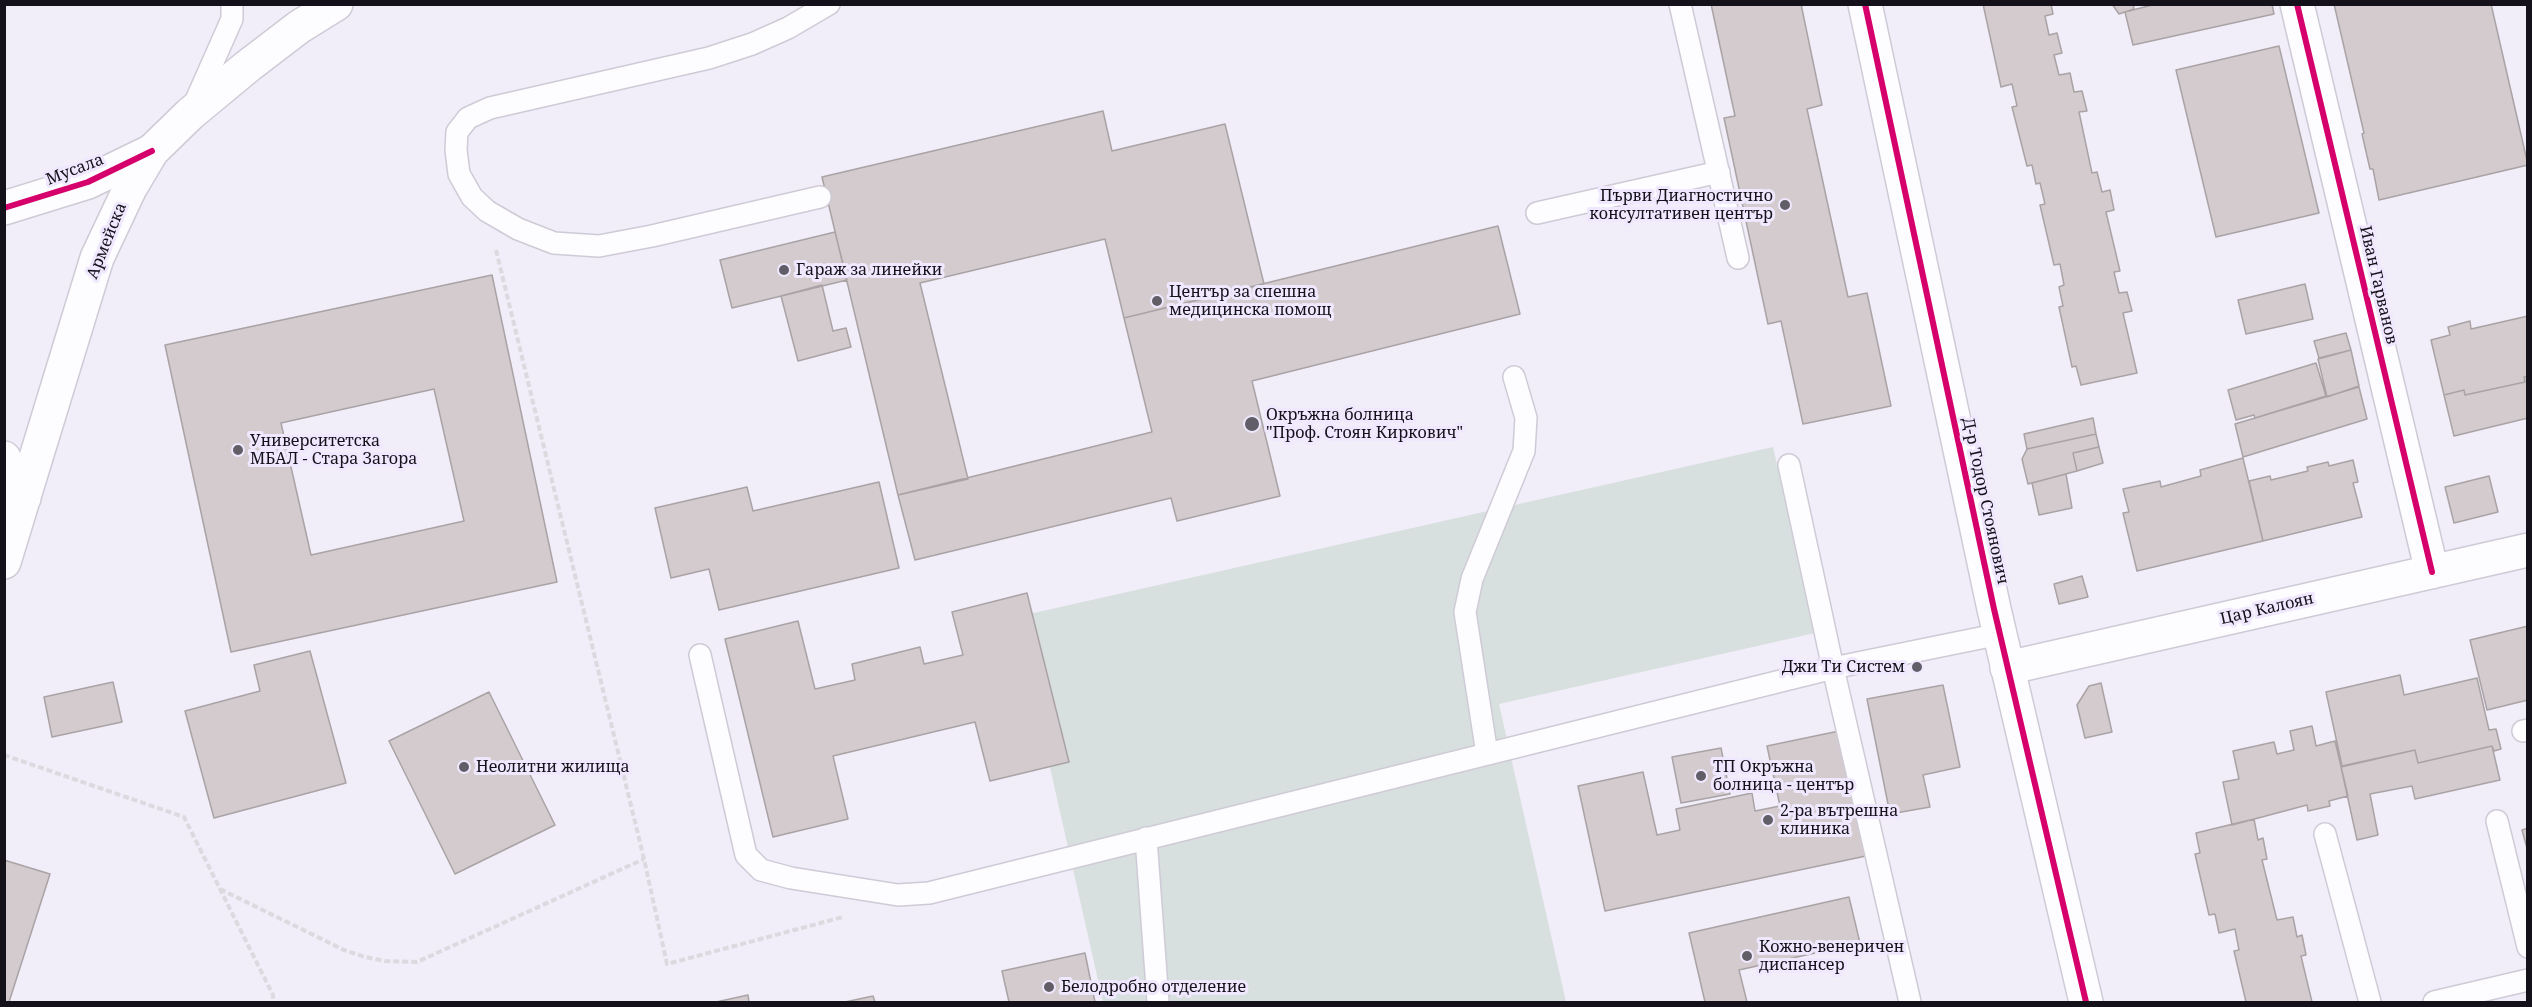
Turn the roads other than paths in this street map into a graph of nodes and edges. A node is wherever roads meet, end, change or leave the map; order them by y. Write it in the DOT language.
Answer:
graph roads {
  1 [pos="232,4"];
  2 [pos="336,4"];
  3 [pos="1680,4"];
  4 [pos="1864,4"];
  5 [pos="2297,4"];
  6 [pos="825,6"];
  7 [pos="190,114"];
  8 [pos="152,151"];
  9 [pos="1719,172"];
  10 [pos="820,196"];
  11 [pos="4,208"];
  12 [pos="1537,213"];
  13 [pos="1738,258"];
  14 [pos="1514,378"];
  15 [pos="4,458"];
  16 [pos="1789,465"];
  17 [pos="24,498"];
  18 [pos="2528,550"];
  19 [pos="4,562"];
  20 [pos="2433,572"];
  21 [pos="2000,634"];
  22 [pos="700,655"];
  23 [pos="1833,668"];
  24 [pos="2007,668"];
  25 [pos="1487,754"];
  26 [pos="2498,821"];
  27 [pos="2325,834"];
  28 [pos="1146,838"];
  29 [pos="2528,947"];
  30 [pos="2528,980"];
  31 [pos="1158,1002"];
  32 [pos="1910,1002"];
  33 [pos="2086,1002"];
  34 [pos="2370,1002"];
  35 [pos="2434,1002"];
  1 -- 7 [label="lane"];
  2 -- 7 [label="street, Армейска"];
  3 -- 9 [label="lane"];
  4 -- 21 [label="street, Д-р Тодор Стоянович"];
  5 -- 20 [label="street, Иван Гарванов"];
  6 -- 10 [label="lane"];
  7 -- 8 [label="street, Армейска"];
  8 -- 11 [label="street, Мусала"];
  8 -- 17 [label="street, Армейска"];
  9 -- 12 [label="lane"];
  9 -- 13 [label="lane"];
  14 -- 25 [label="lane"];
  15 -- 17 [label="street"];
  16 -- 23 [label="lane"];
  17 -- 19 [label="street, Армейска"];
  18 -- 20 [label="street, Цар Калоян"];
  20 -- 24 [label="street, Цар Калоян"];
  21 -- 23 [label="lane"];
  21 -- 24 [label="street, Д-р Тодор Стоянович"];
  22 -- 28 [label="lane"];
  23 -- 25 [label="lane"];
  23 -- 32 [label="lane"];
  24 -- 33 [label="street, Д-р Тодор Стоянович"];
  25 -- 28 [label="lane"];
  26 -- 29 [label="lane"];
  27 -- 34 [label="lane"];
  28 -- 31 [label="lane"];
  30 -- 35 [label="lane"];
}
